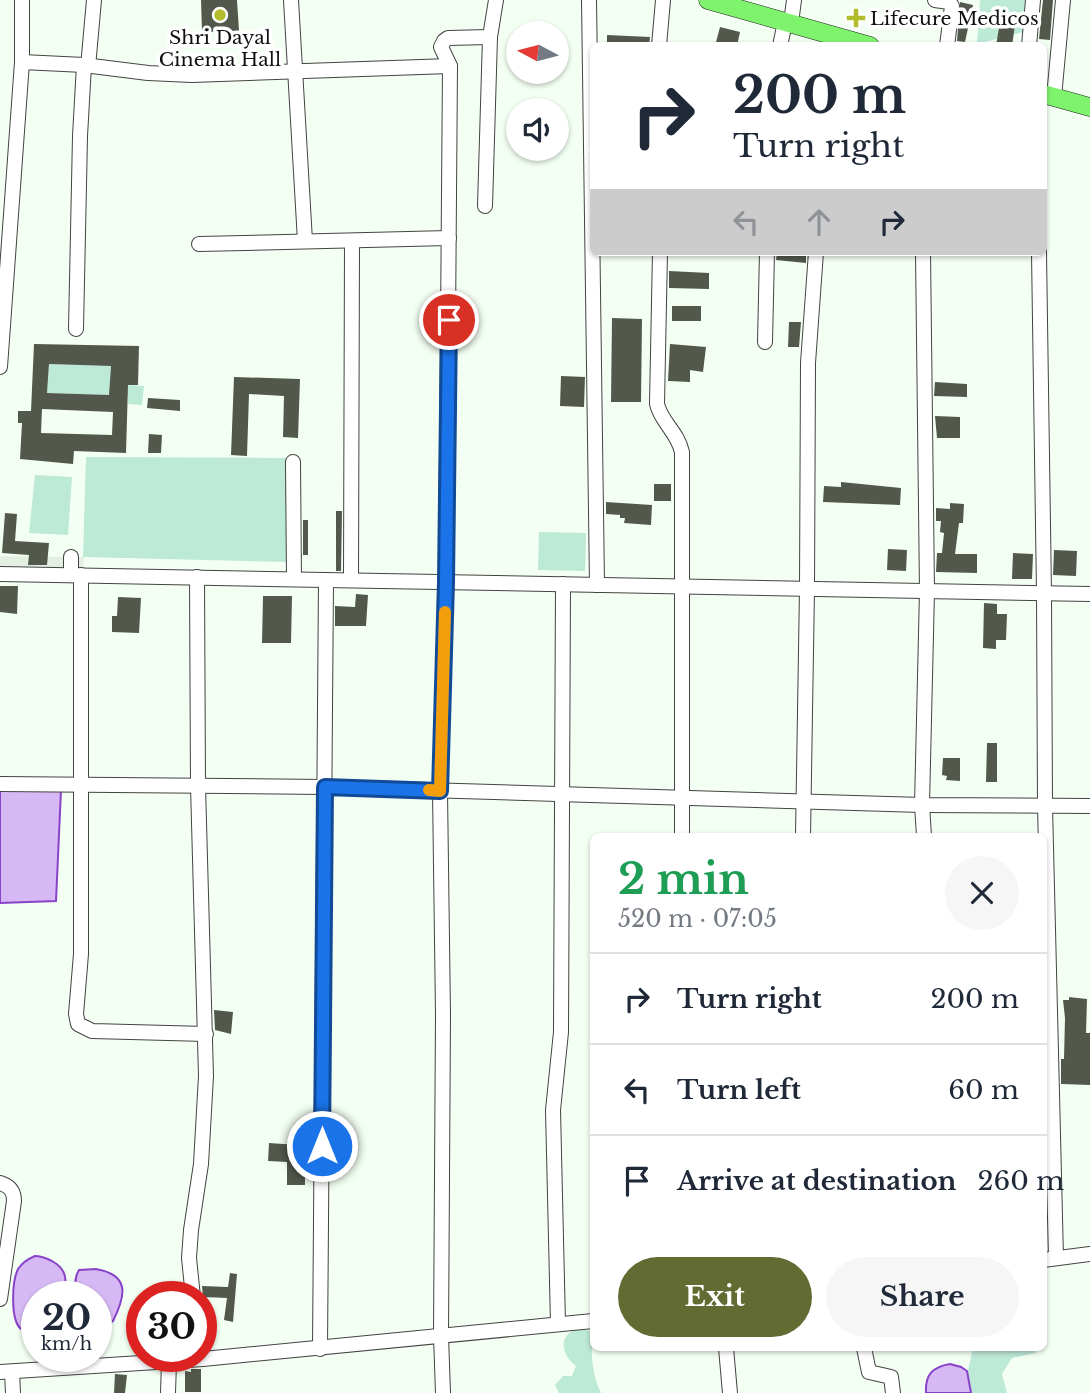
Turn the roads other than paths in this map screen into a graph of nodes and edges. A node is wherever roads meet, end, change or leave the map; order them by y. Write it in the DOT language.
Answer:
graph roads {
  1 [pos="22,0"];
  2 [pos="93,0"];
  3 [pos="291,0"];
  4 [pos="496,0"];
  5 [pos="589,0"];
  6 [pos="663,0"];
  7 [pos="708,0"];
  8 [pos="935,0"];
  9 [pos="1032,0"];
  10 [pos="1063,0"];
  11 [pos="794,1"];
  12 [pos="783,29"];
  13 [pos="490,37"];
  14 [pos="833,40"];
  15 [pos="948,40"];
  16 [pos="659,42"];
  17 [pos="1029,42"];
  18 [pos="22,62"];
  19 [pos="86,66"];
  20 [pos="450,66"];
  21 [pos="294,70"];
  22 [pos="590,73"];
  23 [pos="1051,90"];
  24 [pos="1090,107"];
  25 [pos="485,206"];
  26 [pos="449,238"];
  27 [pos="305,241"];
  28 [pos="352,241"];
  29 [pos="199,244"];
  30 [pos="593,256"];
  31 [pos="660,256"];
  32 [pos="767,256"];
  33 [pos="816,256"];
  34 [pos="922,256"];
  35 [pos="1040,256"];
  36 [pos="76,330"];
  37 [pos="765,342"];
  38 [pos="0,368"];
  39 [pos="293,462"];
  40 [pos="71,556"];
  41 [pos="0,574"];
  42 [pos="76,575"];
  43 [pos="197,577"];
  44 [pos="294,579"];
  45 [pos="326,580"];
  46 [pos="351,580"];
  47 [pos="446,582"];
  48 [pos="563,584"];
  49 [pos="597,585"];
  50 [pos="681,586"];
  51 [pos="807,589"];
  52 [pos="927,591"];
  53 [pos="1044,593"];
  54 [pos="1090,594"];
  55 [pos="0,785"];
  56 [pos="80,785"];
  57 [pos="198,786"];
  58 [pos="325,787"];
  59 [pos="440,791"];
  60 [pos="561,794"];
  61 [pos="680,798"];
  62 [pos="802,801"];
  63 [pos="922,805"];
  64 [pos="1045,806"];
  65 [pos="1090,806"];
  66 [pos="682,833"];
  67 [pos="803,833"];
  68 [pos="924,833"];
  69 [pos="1045,833"];
  70 [pos="1047,1032"];
  71 [pos="206,1034"];
  72 [pos="0,1183"];
  73 [pos="1090,1254"];
  74 [pos="1049,1259"];
  75 [pos="191,1281"];
  76 [pos="0,1298"];
  77 [pos="590,1321"];
  78 [pos="558,1324"];
  79 [pos="440,1336"];
  80 [pos="320,1349"];
  81 [pos="726,1351"];
  82 [pos="865,1351"];
  83 [pos="217,1354"];
  84 [pos="126,1365"];
  85 [pos="6,1372"];
  86 [pos="169,1372"];
  87 [pos="13,1393"];
  88 [pos="168,1393"];
  89 [pos="443,1393"];
  90 [pos="730,1393"];
  91 [pos="893,1393"];
  1 -- 18 [label="street"];
  2 -- 19 [label="street"];
  3 -- 21 [label="street"];
  4 -- 13 [label="street"];
  5 -- 22 [label="street"];
  6 -- 16 [label="street"];
  7 -- 12 [label="main road"];
  8 -- 15 [label="street"];
  9 -- 17 [label="street"];
  10 -- 23 [label="street"];
  11 -- 12 [label="street"];
  12 -- 14 [label="main road"];
  13 -- 20 [label="street"];
  13 -- 25 [label="street"];
  18 -- 19 [label="street"];
  18 -- 38 [label="street"];
  19 -- 21 [label="street"];
  19 -- 36 [label="street"];
  20 -- 21 [label="street"];
  20 -- 26 [label="street"];
  21 -- 27 [label="street"];
  23 -- 24 [label="main road"];
  26 -- 28 [label="street"];
  26 -- 47 [label="street"];
  27 -- 28 [label="street"];
  27 -- 29 [label="street"];
  28 -- 46 [label="street"];
  30 -- 49 [label="street"];
  31 -- 50 [label="street"];
  32 -- 37 [label="street"];
  33 -- 51 [label="street"];
  34 -- 52 [label="street"];
  35 -- 53 [label="street"];
  39 -- 44 [label="street"];
  40 -- 42 [label="street"];
  41 -- 42 [label="street"];
  42 -- 43 [label="street"];
  42 -- 56 [label="street"];
  43 -- 44 [label="street"];
  43 -- 57 [label="street"];
  44 -- 45 [label="street"];
  45 -- 46 [label="street"];
  45 -- 58 [label="street"];
  46 -- 47 [label="street"];
  47 -- 48 [label="street"];
  47 -- 59 [label="street"];
  48 -- 49 [label="street"];
  48 -- 60 [label="street"];
  49 -- 50 [label="street"];
  50 -- 51 [label="street"];
  50 -- 61 [label="street"];
  51 -- 52 [label="street"];
  51 -- 62 [label="street"];
  52 -- 53 [label="street"];
  52 -- 63 [label="street"];
  53 -- 54 [label="street"];
  53 -- 64 [label="street"];
  55 -- 56 [label="street"];
  56 -- 57 [label="street"];
  56 -- 71 [label="street"];
  57 -- 58 [label="street"];
  57 -- 71 [label="street"];
  58 -- 59 [label="street"];
  58 -- 80 [label="street"];
  59 -- 60 [label="street"];
  59 -- 79 [label="street"];
  60 -- 61 [label="street"];
  60 -- 78 [label="street"];
  61 -- 62 [label="street"];
  61 -- 66 [label="street"];
  62 -- 63 [label="street"];
  62 -- 67 [label="street"];
  63 -- 64 [label="street"];
  63 -- 68 [label="street"];
  64 -- 65 [label="street"];
  64 -- 69 [label="street"];
  70 -- 74 [label="street"];
  71 -- 75 [label="street"];
  72 -- 76 [label="street"];
  73 -- 74 [label="street"];
  77 -- 78 [label="street"];
  78 -- 79 [label="street"];
  79 -- 80 [label="street"];
  79 -- 89 [label="street"];
  80 -- 83 [label="street"];
  81 -- 90 [label="street"];
  82 -- 91 [label="street"];
  84 -- 85 [label="street"];
  85 -- 87 [label="street"];
  86 -- 88 [label="street"];
}
